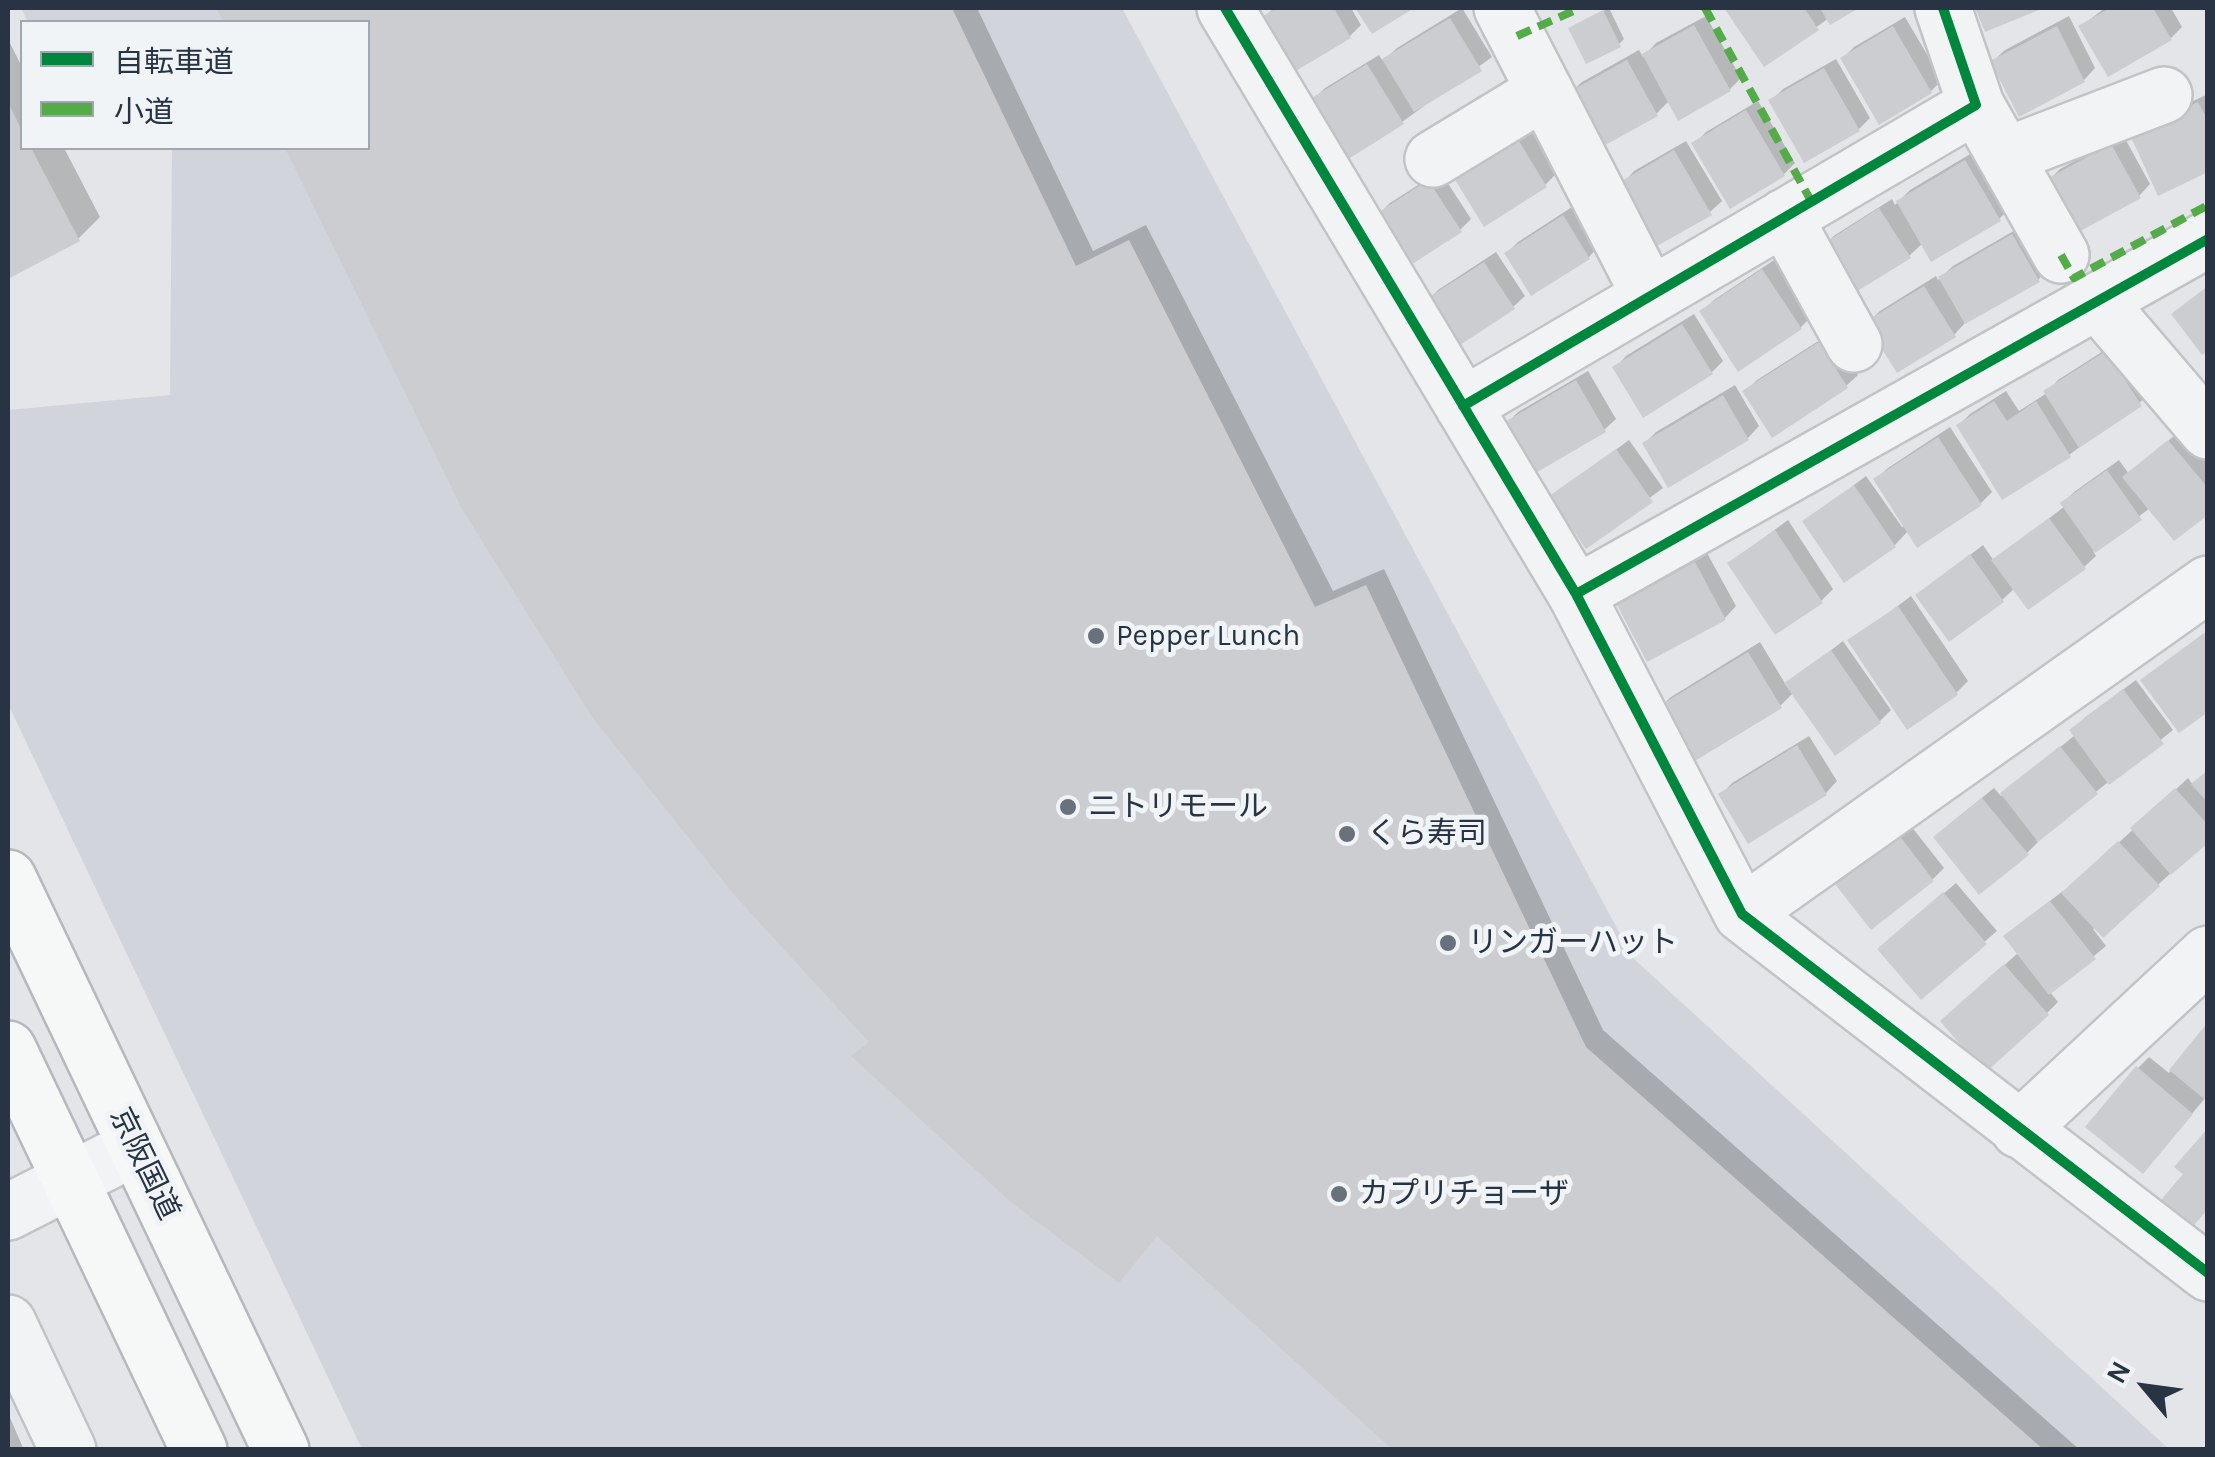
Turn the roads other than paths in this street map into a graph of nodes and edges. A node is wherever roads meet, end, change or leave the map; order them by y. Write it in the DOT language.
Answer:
graph roads {
  1 [pos="1225,8"];
  2 [pos="1502,8"];
  3 [pos="1943,8"];
  4 [pos="1545,91"];
  5 [pos="2164,94"];
  6 [pos="1976,105"];
  7 [pos="2005,156"];
  8 [pos="1433,159"];
  9 [pos="1784,217"];
  10 [pos="2208,238"];
  11 [pos="2061,255"];
  12 [pos="1650,296"];
  13 [pos="2098,302"];
  14 [pos="1854,344"];
  15 [pos="1463,406"];
  16 [pos="2208,431"];
  17 [pos="2208,584"];
  18 [pos="1576,594"];
  19 [pos="8,878"];
  20 [pos="1742,914"];
  21 [pos="2208,954"];
  22 [pos="8,1048"];
  23 [pos="2019,1130"];
  24 [pos="136,1147"];
  25 [pos="71,1180"];
  26 [pos="8,1212"];
  27 [pos="2208,1273"];
  28 [pos="8,1323"];
  29 [pos="68,1450"];
  30 [pos="198,1450"];
  31 [pos="281,1450"];
  1 -- 15 [label="street"];
  2 -- 4 [label="street"];
  3 -- 6 [label="street"];
  4 -- 8 [label="street"];
  4 -- 12 [label="street"];
  5 -- 7 [label="street"];
  6 -- 7 [label="street"];
  6 -- 9 [label="street"];
  7 -- 11 [label="street"];
  9 -- 12 [label="street"];
  9 -- 14 [label="street"];
  10 -- 13 [label="street"];
  12 -- 15 [label="street"];
  13 -- 16 [label="street"];
  13 -- 18 [label="street"];
  15 -- 18 [label="street"];
  17 -- 20 [label="street"];
  18 -- 20 [label="street"];
  19 -- 24 [label="highway, 京阪国道"];
  20 -- 23 [label="street"];
  21 -- 23 [label="street"];
  22 -- 25 [label="highway"];
  23 -- 27 [label="street"];
  24 -- 25 [label="street"];
  24 -- 31 [label="highway, 京阪国道"];
  25 -- 26 [label="street"];
  25 -- 30 [label="highway"];
  28 -- 29 [label="street"];
}
